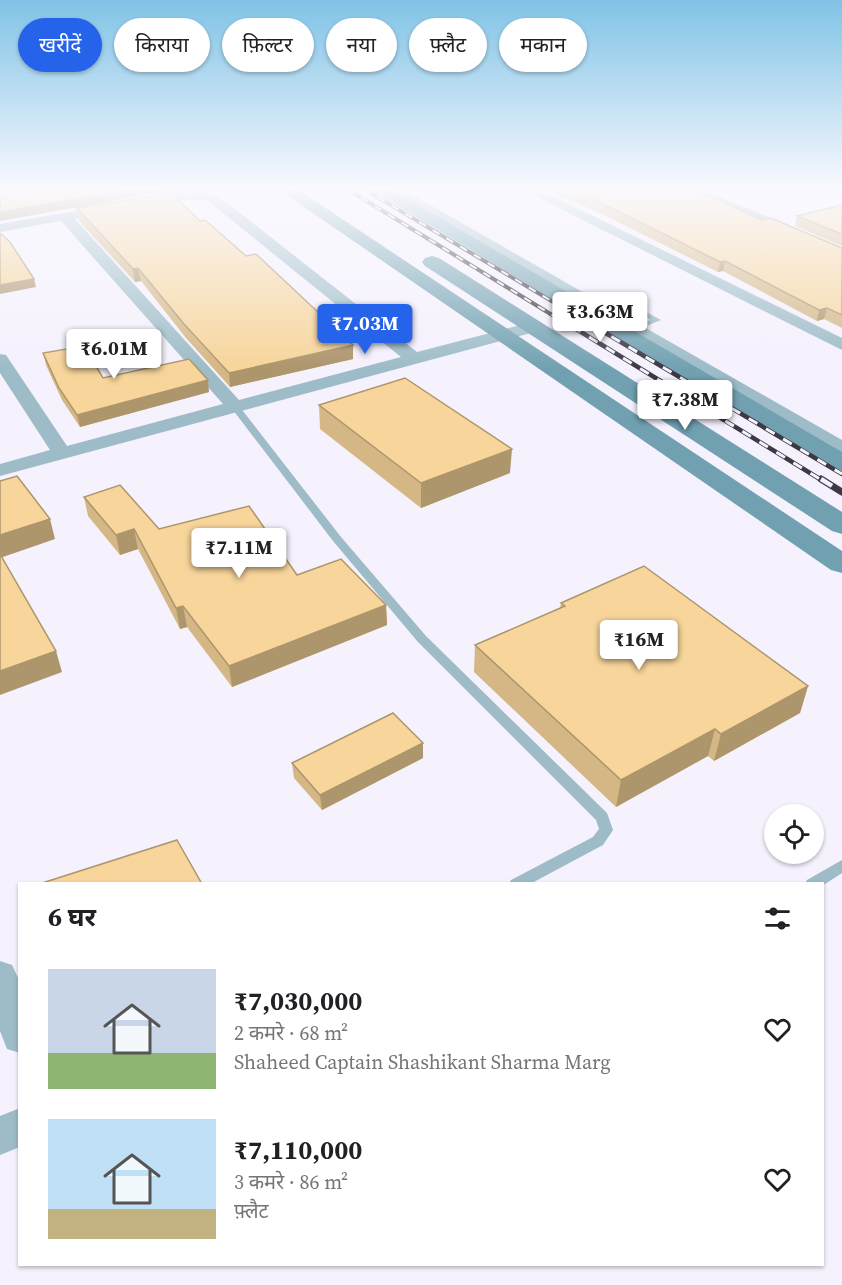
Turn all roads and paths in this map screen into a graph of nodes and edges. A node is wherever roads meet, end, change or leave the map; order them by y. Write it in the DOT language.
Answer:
graph roads {
  1 [pos="94,249"];
  2 [pos="276,249"];
  3 [pos="375,249"];
  4 [pos="412,249"];
  5 [pos="480,249"];
  6 [pos="497,249"];
  7 [pos="649,249"];
  8 [pos="610,314"];
  9 [pos="536,326"];
  10 [pos="636,328"];
  11 [pos="503,335"];
  12 [pos="842,345"];
  13 [pos="0,358"];
  14 [pos="416,360"];
  15 [pos="7,382"];
  16 [pos="236,408"];
  17 [pos="842,448"];
  18 [pos="62,454"];
  19 [pos="842,463"];
  20 [pos="0,470"];
  21 [pos="842,525"];
  22 [pos="842,564"];
  23 [pos="842,866"];
  24 [pos="520,882"];
  25 [pos="815,882"];
  26 [pos="0,976"];
  27 [pos="18,1031"];
  28 [pos="18,1128"];
  29 [pos="0,1136"];
  1 -- 16 [label="street"];
  2 -- 14 [label="street"];
  3 -- 11 [label="main road"];
  4 -- 9 [label="main road"];
  5 -- 19 [label="main road"];
  6 -- 8 [label="street"];
  7 -- 12 [label="street"];
  8 -- 10 [label="street"];
  8 -- 10 [label="lane"];
  9 -- 11 [label="street"];
  9 -- 21 [label="main road"];
  10 -- 17 [label="street"];
  11 -- 14 [label="street"];
  11 -- 22 [label="main road"];
  13 -- 15 [label="street"];
  14 -- 16 [label="street"];
  15 -- 18 [label="street"];
  16 -- 18 [label="street"];
  16 -- 24 [label="lane"];
  18 -- 20 [label="street"];
  23 -- 25 [label="lane"];
  26 -- 27 [label="street"];
  28 -- 29 [label="street"];
}
